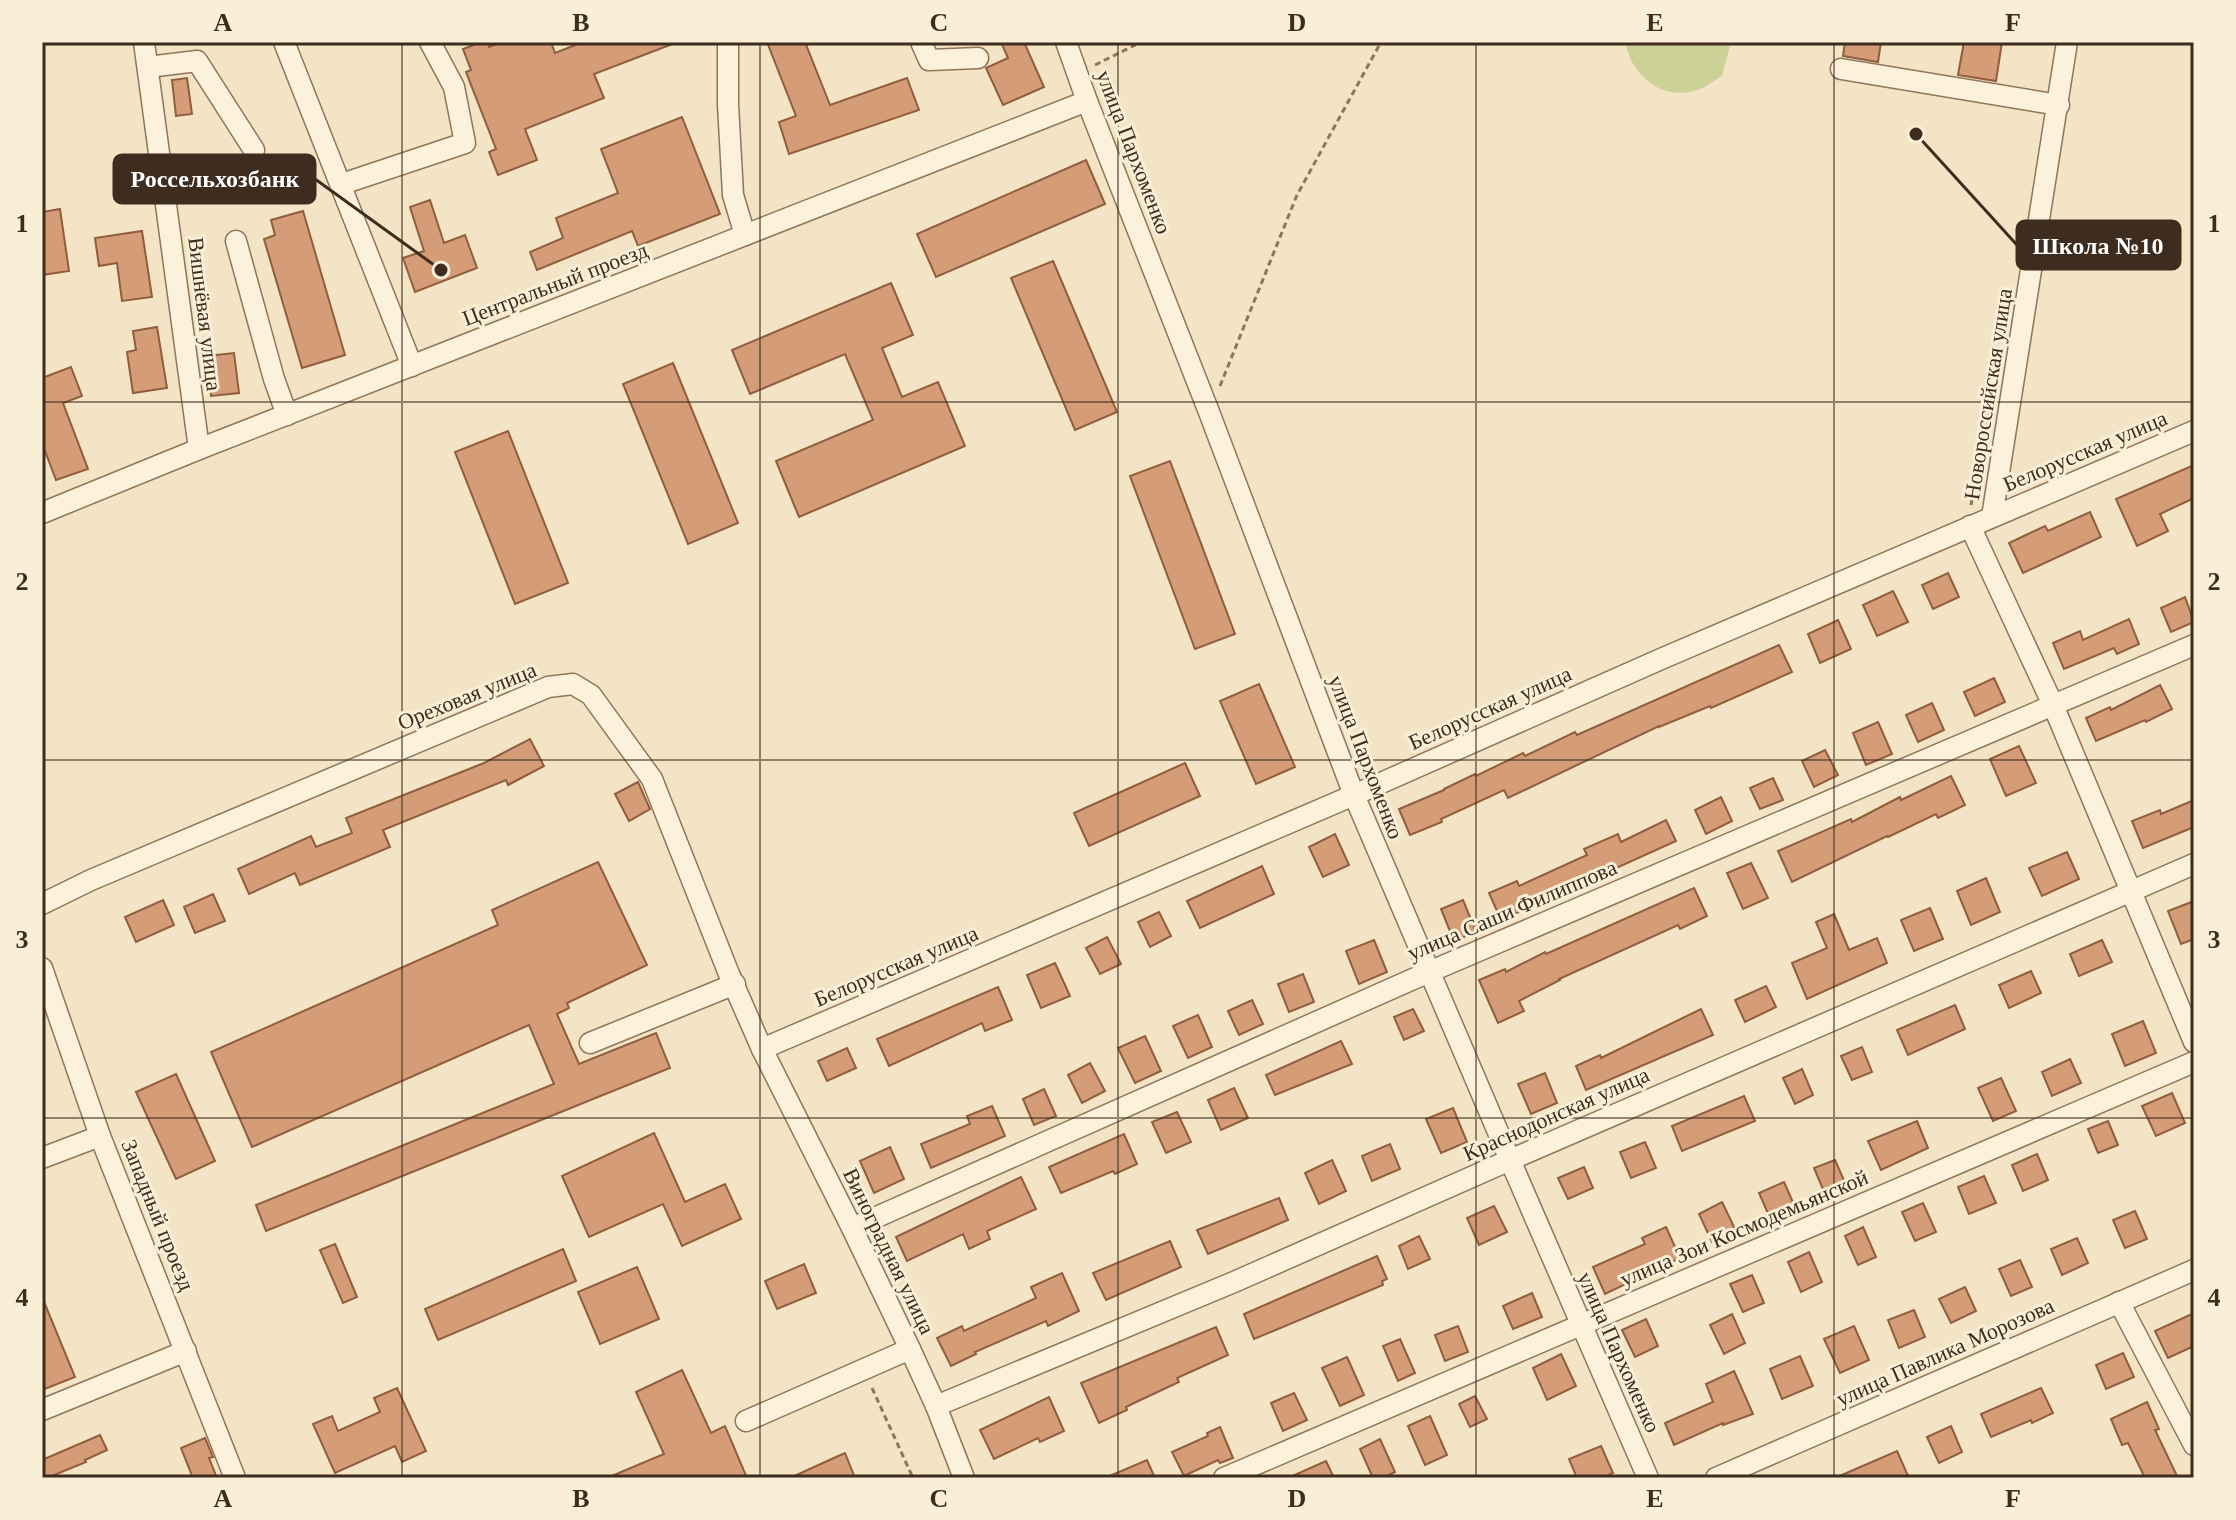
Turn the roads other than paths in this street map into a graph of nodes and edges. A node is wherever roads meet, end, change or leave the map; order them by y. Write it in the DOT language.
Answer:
graph roads {
  1 [pos="144,42"];
  2 [pos="284,42"];
  3 [pos="430,42"];
  4 [pos="728,42"];
  5 [pos="921,42"];
  6 [pos="1066,42"];
  7 [pos="2067,42"];
  8 [pos="199,52"];
  9 [pos="978,58"];
  10 [pos="148,67"];
  11 [pos="1841,69"];
  12 [pos="1087,101"];
  13 [pos="2059,105"];
  14 [pos="254,150"];
  15 [pos="342,184"];
  16 [pos="745,235"];
  17 [pos="236,241"];
  18 [pos="412,366"];
  19 [pos="287,415"];
  20 [pos="2194,431"];
  21 [pos="199,449"];
  22 [pos="42,513"];
  23 [pos="1992,517"];
  24 [pos="1970,526"];
  25 [pos="2194,645"];
  26 [pos="2053,705"];
  27 [pos="1354,795"];
  28 [pos="2194,864"];
  29 [pos="2131,891"];
  30 [pos="42,904"];
  31 [pos="42,968"];
  32 [pos="1429,972"];
  33 [pos="735,984"];
  34 [pos="2194,1042"];
  35 [pos="590,1043"];
  36 [pos="762,1049"];
  37 [pos="2194,1062"];
  38 [pos="100,1136"];
  39 [pos="42,1158"];
  40 [pos="1510,1160"];
  41 [pos="852,1228"];
  42 [pos="2194,1270"];
  43 [pos="2119,1302"];
  44 [pos="1581,1324"];
  45 [pos="910,1349"];
  46 [pos="186,1351"];
  47 [pos="936,1406"];
  48 [pos="42,1410"];
  49 [pos="746,1421"];
  50 [pos="2194,1445"];
  51 [pos="235,1478"];
  52 [pos="964,1478"];
  53 [pos="1224,1478"];
  54 [pos="1648,1478"];
  55 [pos="1716,1478"];
  1 -- 10 [label="street, Вишнёвая улица"];
  2 -- 15 [label="street"];
  3 -- 15 [label="street"];
  4 -- 16 [label="street"];
  5 -- 9 [label="street"];
  6 -- 12 [label="street, улица Пархоменко"];
  7 -- 13 [label="street, Новороссийская улица"];
  8 -- 10 [label="street"];
  8 -- 14 [label="street"];
  10 -- 21 [label="street, Вишнёвая улица"];
  11 -- 13 [label="street"];
  12 -- 16 [label="street, Центральный проезд"];
  12 -- 27 [label="street, улица Пархоменко"];
  13 -- 23 [label="street, Новороссийская улица"];
  15 -- 18 [label="street"];
  16 -- 18 [label="street, Центральный проезд"];
  17 -- 19 [label="street"];
  18 -- 19 [label="street, Центральный проезд"];
  19 -- 21 [label="street, Центральный проезд"];
  20 -- 23 [label="street, Белорусская улица"];
  21 -- 22 [label="street, Центральный проезд"];
  23 -- 24 [label="street, Белорусская улица"];
  24 -- 26 [label="street"];
  24 -- 27 [label="street, Белорусская улица"];
  25 -- 26 [label="street, улица Саши Филиппова"];
  26 -- 29 [label="street"];
  26 -- 32 [label="street, улица Саши Филиппова"];
  27 -- 32 [label="street, улица Пархоменко"];
  27 -- 36 [label="street, Белорусская улица"];
  28 -- 29 [label="street, Краснодонская улица"];
  29 -- 34 [label="street"];
  29 -- 40 [label="street, Краснодонская улица"];
  30 -- 33 [label="street, Ореховая улица"];
  31 -- 38 [label="street, Западный проезд"];
  32 -- 40 [label="street, улица Пархоменко"];
  32 -- 41 [label="street, улица Саши Филиппова"];
  33 -- 35 [label="street"];
  33 -- 36 [label="street, Ореховая улица"];
  36 -- 41 [label="street, Виноградная улица"];
  37 -- 44 [label="street, улица Зои Космодемьянской"];
  38 -- 39 [label="street"];
  38 -- 46 [label="street, Западный проезд"];
  40 -- 44 [label="street, улица Пархоменко"];
  40 -- 47 [label="street, Краснодонская улица"];
  41 -- 45 [label="street, Виноградная улица"];
  42 -- 43 [label="street, улица Павлика Морозова"];
  43 -- 50 [label="street"];
  43 -- 55 [label="street, улица Павлика Морозова"];
  44 -- 53 [label="street, улица Зои Космодемьянской"];
  44 -- 54 [label="street, улица Пархоменко"];
  45 -- 47 [label="street, Виноградная улица"];
  45 -- 49 [label="street"];
  46 -- 48 [label="street"];
  46 -- 51 [label="street, Западный проезд"];
  47 -- 52 [label="street, Виноградная улица"];
}
